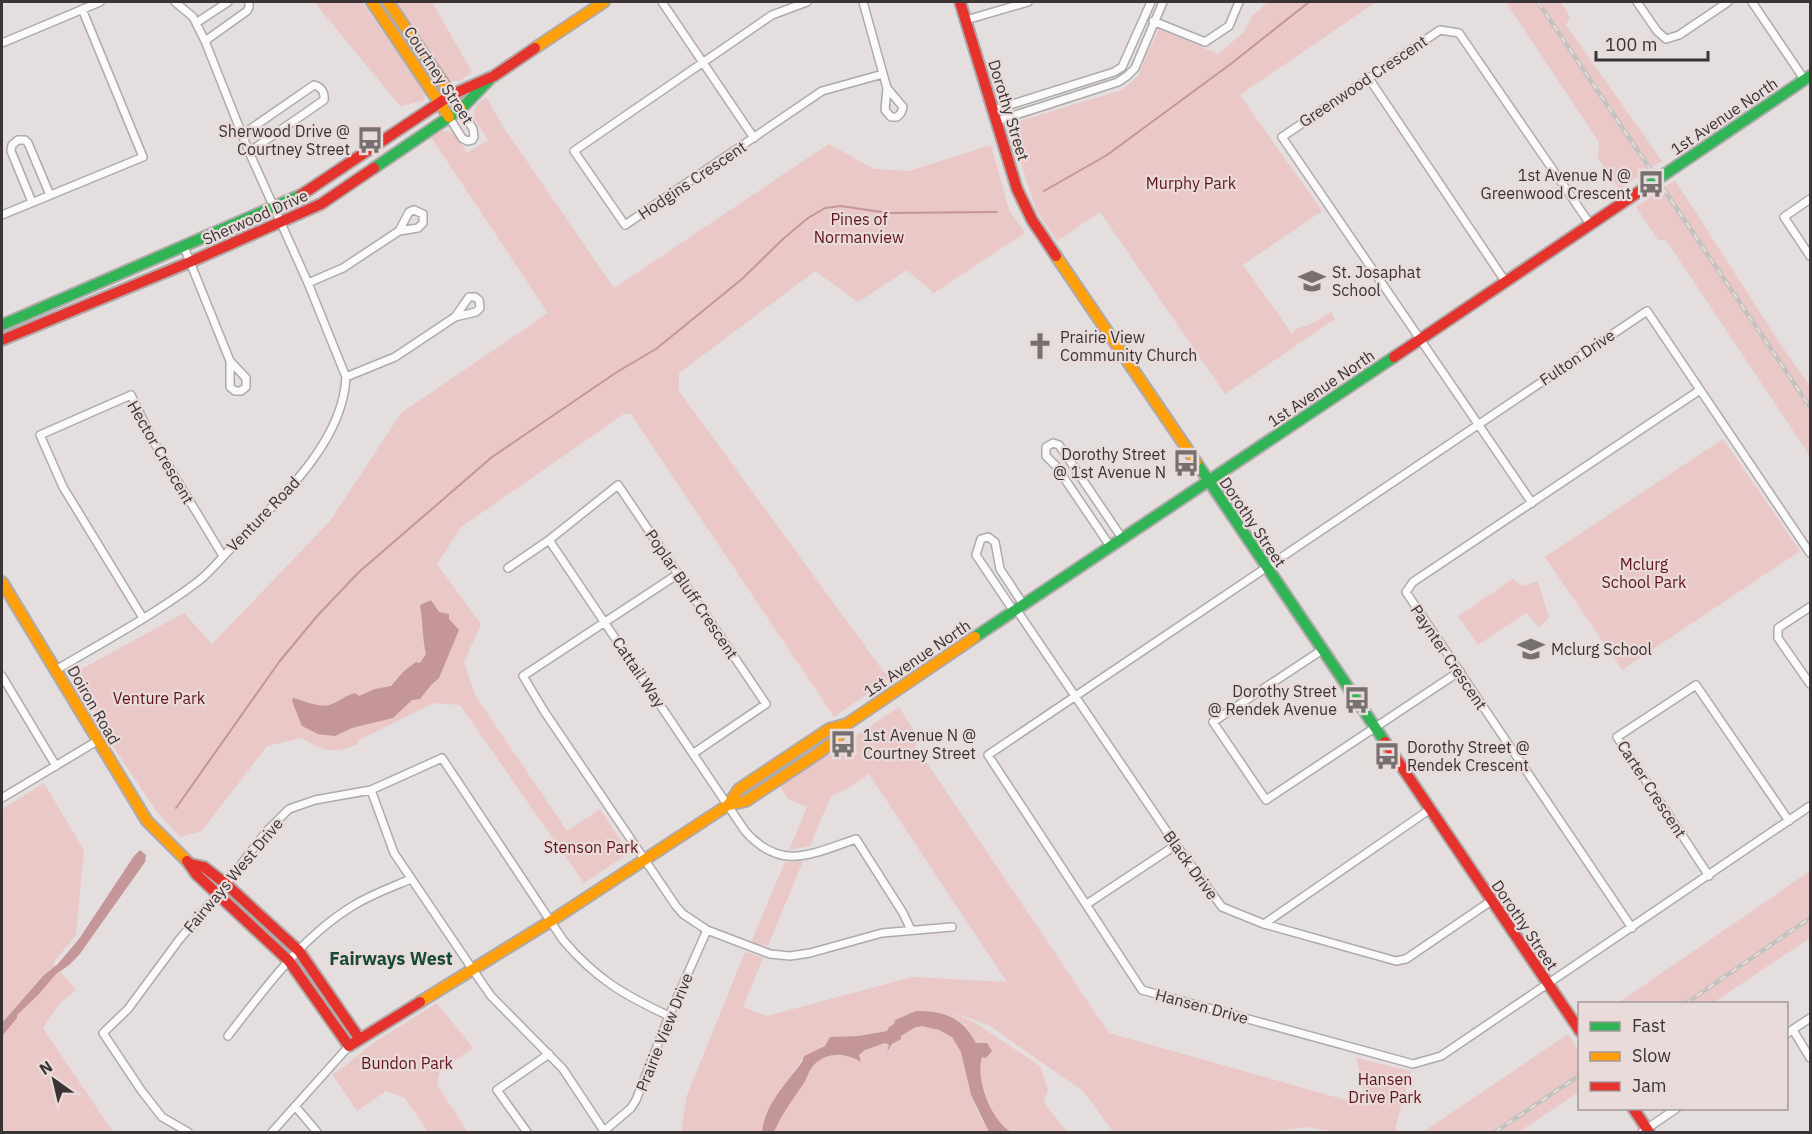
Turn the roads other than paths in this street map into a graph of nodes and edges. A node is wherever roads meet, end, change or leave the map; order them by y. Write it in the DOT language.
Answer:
graph roads {
  1 [pos="100,2"];
  2 [pos="175,2"];
  3 [pos="228,2"];
  4 [pos="249,2"];
  5 [pos="372,2"];
  6 [pos="388,2"];
  7 [pos="604,2"];
  8 [pos="662,2"];
  9 [pos="807,2"];
  10 [pos="863,2"];
  11 [pos="960,2"];
  12 [pos="1028,2"];
  13 [pos="1151,2"];
  14 [pos="1163,2"];
  15 [pos="1239,2"];
  16 [pos="1637,2"];
  17 [pos="1728,2"];
  18 [pos="1752,2"];
  19 [pos="82,9"];
  20 [pos="1145,18"];
  21 [pos="966,20"];
  22 [pos="1155,22"];
  23 [pos="196,23"];
  24 [pos="205,40"];
  25 [pos="2,43"];
  26 [pos="702,63"];
  27 [pos="883,74"];
  28 [pos="494,76"];
  29 [pos="1368,77"];
  30 [pos="1808,78"];
  31 [pos="887,88"];
  32 [pos="451,95"];
  33 [pos="440,102"];
  34 [pos="460,109"];
  35 [pos="994,110"];
  36 [pos="449,117"];
  37 [pos="997,122"];
  38 [pos="243,134"];
  39 [pos="754,138"];
  40 [pos="249,152"];
  41 [pos="50,195"];
  42 [pos="1810,199"];
  43 [pos="32,202"];
  44 [pos="274,208"];
  45 [pos="2,215"];
  46 [pos="280,222"];
  47 [pos="1590,224"];
  48 [pos="399,231"];
  49 [pos="184,247"];
  50 [pos="1810,256"];
  51 [pos="190,262"];
  52 [pos="1504,281"];
  53 [pos="308,283"];
  54 [pos="455,316"];
  55 [pos="2,325"];
  56 [pos="1420,339"];
  57 [pos="2,340"];
  58 [pos="231,361"];
  59 [pos="346,377"];
  60 [pos="1700,390"];
  61 [pos="1477,424"];
  62 [pos="1208,482"];
  63 [pos="1532,503"];
  64 [pos="1122,538"];
  65 [pos="549,540"];
  66 [pos="1110,546"];
  67 [pos="1810,553"];
  68 [pos="223,556"];
  69 [pos="1266,567"];
  70 [pos="508,568"];
  71 [pos="678,574"];
  72 [pos="2,582"];
  73 [pos="1810,607"];
  74 [pos="1018,608"];
  75 [pos="143,618"];
  76 [pos="606,623"];
  77 [pos="1322,650"];
  78 [pos="56,670"];
  79 [pos="1460,671"];
  80 [pos="2,676"];
  81 [pos="1810,684"];
  82 [pos="1076,697"];
  83 [pos="1375,729"];
  84 [pos="97,741"];
  85 [pos="694,753"];
  86 [pos="56,766"];
  87 [pos="371,790"];
  88 [pos="2,798"];
  89 [pos="728,805"];
  90 [pos="1810,806"];
  91 [pos="1429,810"];
  92 [pos="1788,821"];
  93 [pos="1176,845"];
  94 [pos="643,859"];
  95 [pos="1709,876"];
  96 [pos="411,879"];
  97 [pos="222,889"];
  98 [pos="1491,902"];
  99 [pos="1087,904"];
  100 [pos="551,921"];
  101 [pos="1264,924"];
  102 [pos="952,927"];
  103 [pos="1632,928"];
  104 [pos="707,930"];
  105 [pos="911,930"];
  106 [pos="299,951"];
  107 [pos="289,961"];
  108 [pos="473,970"];
  109 [pos="1547,984"];
  110 [pos="669,1016"];
  111 [pos="1810,1018"];
  112 [pos="1578,1028"];
  113 [pos="1790,1032"];
  114 [pos="228,1036"];
  115 [pos="359,1038"];
  116 [pos="350,1046"];
  117 [pos="549,1054"];
  118 [pos="1810,1058"];
  119 [pos="295,1106"];
  120 [pos="1634,1110"];
  121 [pos="1674,1110"];
  122 [pos="1646,1131"];
  123 [pos="188,1132"];
  124 [pos="272,1132"];
  125 [pos="317,1132"];
  126 [pos="527,1132"];
  127 [pos="603,1132"];
  1 -- 19 [label="street"];
  2 -- 23 [label="street, Venture Road"];
  3 -- 23 [label="street"];
  4 -- 24 [label="street"];
  5 -- 33 [label="street, Courtney Street"];
  6 -- 32 [label="street, Courtney Street"];
  7 -- 28 [label="street, Sherwood Drive"];
  8 -- 26 [label="street"];
  9 -- 26 [label="street"];
  10 -- 27 [label="street"];
  11 -- 21 [label="street, Dorothy Street"];
  12 -- 21 [label="street"];
  13 -- 20 [label="street"];
  14 -- 22 [label="street"];
  15 -- 22 [label="street"];
  16 -- 17 [label="street"];
  18 -- 30 [label="street"];
  19 -- 25 [label="street"];
  19 -- 41 [label="street"];
  20 -- 22 [label="street"];
  20 -- 35 [label="street"];
  21 -- 35 [label="street, Dorothy Street"];
  22 -- 37 [label="street"];
  23 -- 24 [label="street, Venture Road"];
  24 -- 38 [label="street, Venture Road"];
  26 -- 39 [label="street"];
  26 -- 39 [label="street, Hodgins Crescent"];
  27 -- 31 [label="street"];
  27 -- 39 [label="street"];
  28 -- 32 [label="street, Sherwood Drive"];
  28 -- 34 [label="street, Sherwood Drive"];
  29 -- 47 [label="street, Greenwood Crescent"];
  29 -- 52 [label="street"];
  29 -- 56 [label="street, Greenwood Crescent"];
  30 -- 47 [label="street, 1st Avenue North"];
  32 -- 33 [label="street, Sherwood Drive"];
  32 -- 34 [label="street, Courtney Street"];
  33 -- 36 [label="street, Courtney Street"];
  33 -- 44 [label="street, Sherwood Drive"];
  34 -- 36 [label="street, Sherwood Drive"];
  34 -- 36 [label="street, Courtney Street"];
  35 -- 37 [label="street, Dorothy Street"];
  36 -- 46 [label="street, Sherwood Drive"];
  37 -- 62 [label="street, Dorothy Street"];
  38 -- 40 [label="street, Venture Road"];
  38 -- 40 [label="street"];
  40 -- 44 [label="street, Venture Road"];
  41 -- 43 [label="street"];
  41 -- 43 [label="street"];
  42 -- 50 [label="street"];
  43 -- 45 [label="street"];
  44 -- 46 [label="street, Venture Road"];
  44 -- 49 [label="street, Sherwood Drive"];
  46 -- 51 [label="street, Sherwood Drive"];
  46 -- 53 [label="street, Venture Road"];
  47 -- 52 [label="street, 1st Avenue North"];
  48 -- 53 [label="street"];
  49 -- 51 [label="street"];
  49 -- 55 [label="street, Sherwood Drive"];
  51 -- 57 [label="street, Sherwood Drive"];
  51 -- 58 [label="street"];
  52 -- 56 [label="street, 1st Avenue North"];
  53 -- 59 [label="street, Venture Road"];
  54 -- 59 [label="street"];
  56 -- 61 [label="street"];
  56 -- 62 [label="street, 1st Avenue North"];
  59 -- 68 [label="street, Venture Road"];
  60 -- 61 [label="street, Fulton Drive"];
  60 -- 63 [label="street, Paynter Crescent"];
  60 -- 67 [label="street, Fulton Drive"];
  61 -- 63 [label="street"];
  61 -- 69 [label="street, Fulton Drive"];
  62 -- 64 [label="street, 1st Avenue North"];
  62 -- 69 [label="street, Dorothy Street"];
  63 -- 79 [label="street, Paynter Crescent"];
  64 -- 66 [label="street, 1st Avenue North"];
  64 -- 66 [label="street"];
  65 -- 70 [label="street"];
  65 -- 71 [label="street, Poplar Bluff Crescent"];
  65 -- 76 [label="street, Cattail Way"];
  66 -- 74 [label="street, 1st Avenue North"];
  68 -- 75 [label="street, Venture Road"];
  68 -- 75 [label="street, Hector Crescent"];
  69 -- 77 [label="street, Dorothy Street"];
  69 -- 82 [label="street, Fulton Drive"];
  71 -- 76 [label="street"];
  71 -- 85 [label="street, Poplar Bluff Crescent"];
  72 -- 78 [label="street, Doiron Road"];
  73 -- 81 [label="street"];
  74 -- 74 [label="street"];
  74 -- 82 [label="street, Black Drive"];
  74 -- 89 [label="street, 1st Avenue North"];
  75 -- 78 [label="street, Venture Road"];
  76 -- 85 [label="street, Cattail Way"];
  76 -- 94 [label="street"];
  77 -- 83 [label="street, Dorothy Street"];
  77 -- 83 [label="street"];
  78 -- 84 [label="street, Doiron Road"];
  79 -- 83 [label="street"];
  79 -- 103 [label="street, Paynter Crescent"];
  80 -- 86 [label="street"];
  82 -- 93 [label="street, Black Drive"];
  82 -- 99 [label="street, Hansen Drive"];
  83 -- 91 [label="street, Dorothy Street"];
  84 -- 86 [label="street"];
  84 -- 97 [label="street, Doiron Road"];
  85 -- 89 [label="street, Cattail Way"];
  86 -- 88 [label="street"];
  87 -- 96 [label="street, Prairie View Drive"];
  87 -- 97 [label="street, Fairways West Drive"];
  87 -- 100 [label="street, Fairways West Drive"];
  89 -- 94 [label="street, 1st Avenue North"];
  89 -- 105 [label="street, Cattail Way"];
  90 -- 92 [label="street"];
  91 -- 98 [label="street, Dorothy Street"];
  91 -- 101 [label="street"];
  92 -- 95 [label="street"];
  92 -- 95 [label="street, Carter Crescent"];
  93 -- 99 [label="street"];
  93 -- 101 [label="street, Black Drive"];
  94 -- 100 [label="street, 1st Avenue North"];
  94 -- 104 [label="street"];
  95 -- 103 [label="street"];
  96 -- 106 [label="street"];
  96 -- 108 [label="street, Prairie View Drive"];
  97 -- 106 [label="street"];
  97 -- 107 [label="street"];
  97 -- 123 [label="street, Fairways West Drive"];
  98 -- 101 [label="street, Black Drive"];
  98 -- 109 [label="street, Dorothy Street"];
  99 -- 109 [label="street, Hansen Drive"];
  100 -- 108 [label="street, 1st Avenue North"];
  100 -- 110 [label="street"];
  102 -- 105 [label="street"];
  103 -- 109 [label="street"];
  104 -- 105 [label="street"];
  104 -- 110 [label="street, Prairie View Drive"];
  106 -- 107 [label="street"];
  106 -- 115 [label="street"];
  107 -- 114 [label="street"];
  107 -- 116 [label="street"];
  108 -- 115 [label="street, 1st Avenue North"];
  108 -- 117 [label="street, Prairie View Drive"];
  109 -- 112 [label="street, Dorothy Street"];
  110 -- 127 [label="street, Prairie View Drive"];
  111 -- 113 [label="street"];
  113 -- 118 [label="street"];
  115 -- 116 [label="street, 1st Avenue North"];
  116 -- 119 [label="street"];
  117 -- 126 [label="street"];
  117 -- 127 [label="street, Prairie View Drive"];
  119 -- 124 [label="street"];
  119 -- 125 [label="street"];
  120 -- 122 [label="street"];
  121 -- 122 [label="street"];
}
